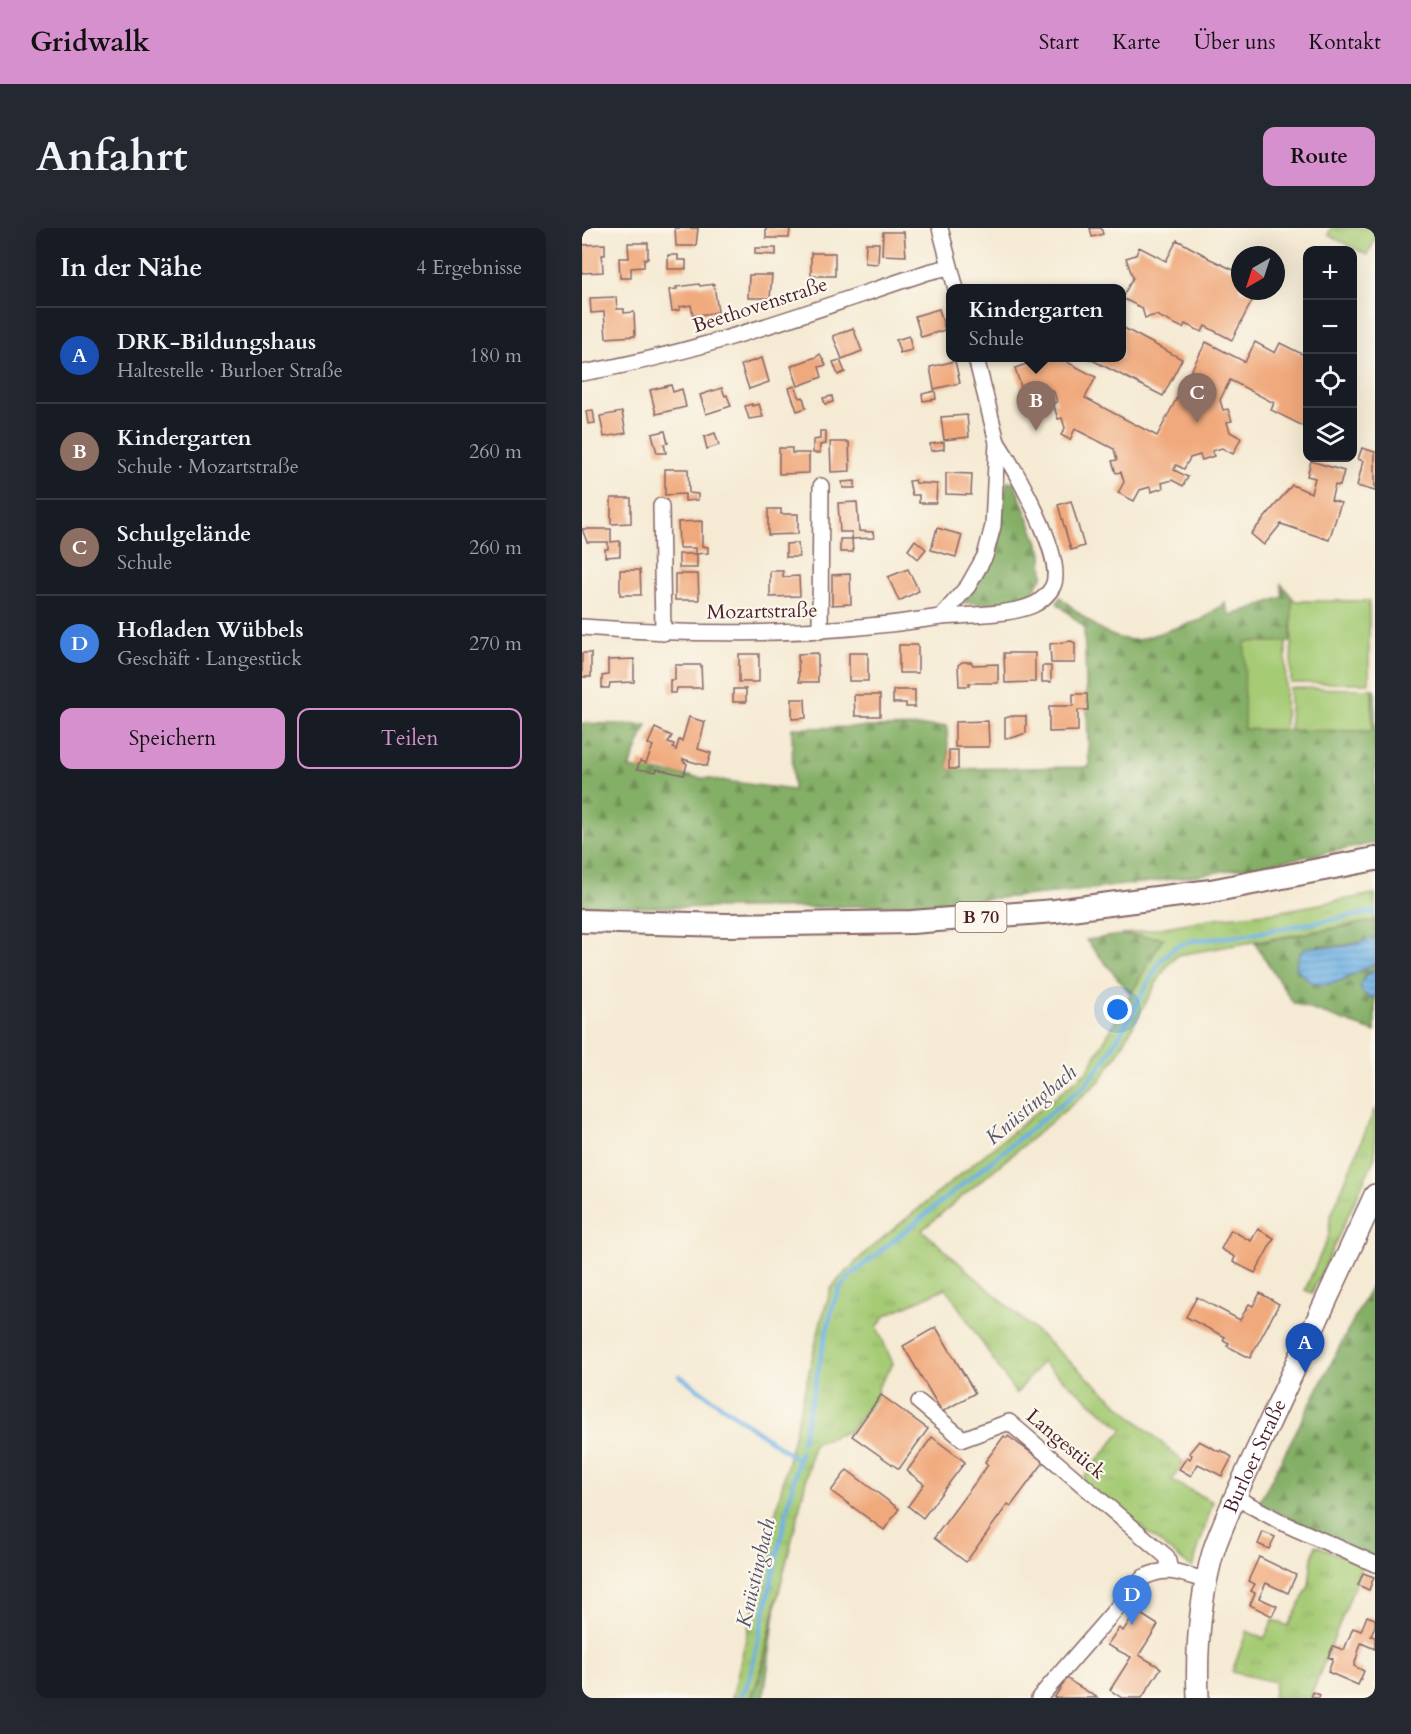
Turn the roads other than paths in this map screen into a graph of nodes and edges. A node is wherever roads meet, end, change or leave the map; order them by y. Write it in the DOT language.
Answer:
graph roads {
  1 [pos="940,228"];
  2 [pos="949,267"];
  3 [pos="955,284"];
  4 [pos="977,362"];
  5 [pos="582,373"];
  6 [pos="997,442"];
  7 [pos="821,486"];
  8 [pos="661,506"];
  9 [pos="941,617"];
  10 [pos="582,627"];
  11 [pos="820,631"];
  12 [pos="663,633"];
  13 [pos="1375,859"];
  14 [pos="582,921"];
  15 [pos="1375,1195"];
  16 [pos="919,1402"];
  17 [pos="1235,1497"];
  18 [pos="1375,1564"];
  19 [pos="1170,1570"];
  20 [pos="1207,1581"];
  21 [pos="1040,1698"];
  22 [pos="1198,1698"];
  1 -- 2 [label="street"];
  2 -- 3 [label="street"];
  2 -- 5 [label="street, Beethovenstraße"];
  4 -- 6 [label="street, Mozartstraße"];
  6 -- 9 [label="street, Mozartstraße"];
  6 -- 9 [label="street, Mozartstraße"];
  7 -- 11 [label="street"];
  8 -- 12 [label="street"];
  9 -- 11 [label="street, Mozartstraße"];
  10 -- 12 [label="street, Mozartstraße"];
  11 -- 12 [label="street, Mozartstraße"];
  13 -- 14 [label="main road, B 70"];
  15 -- 17 [label="main road, Burloer Straße"];
  16 -- 19 [label="street, Langestück"];
  17 -- 18 [label="street"];
  17 -- 20 [label="main road, Burloer Straße"];
  19 -- 20 [label="street"];
  19 -- 21 [label="street"];
  20 -- 22 [label="main road, Burloer Straße"];
}
